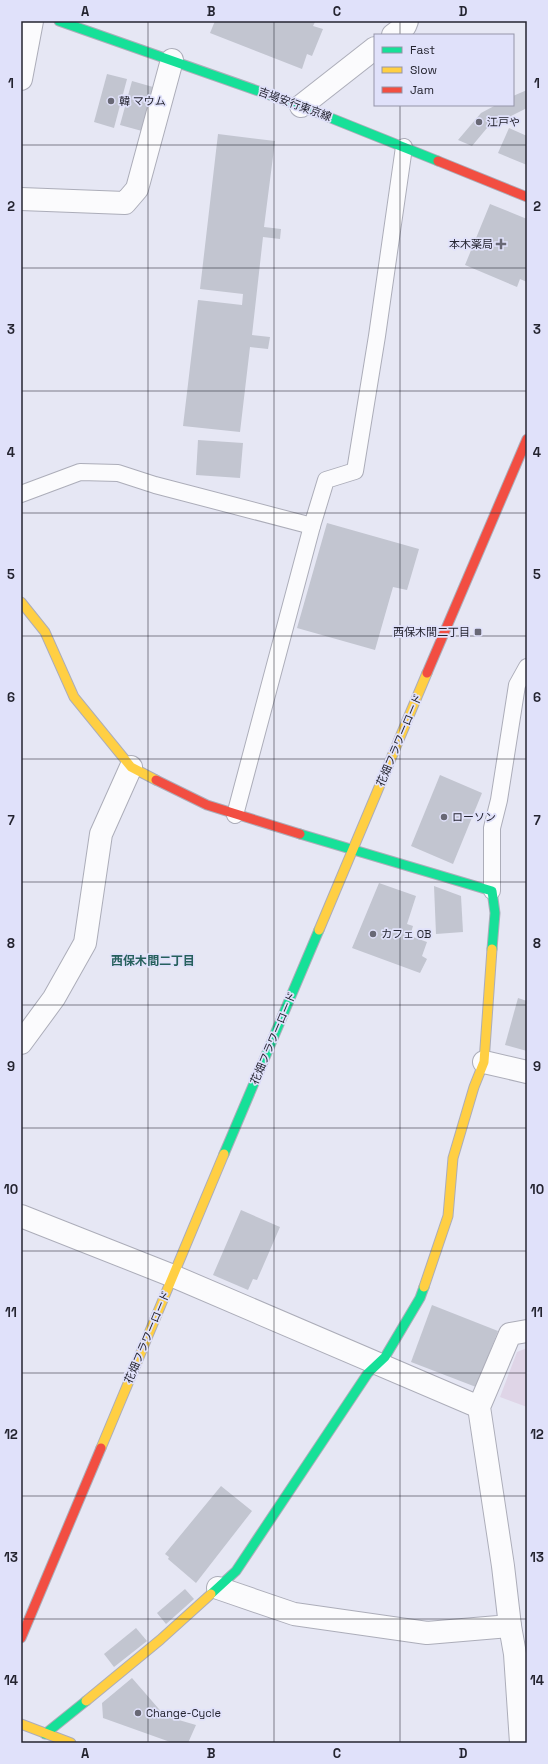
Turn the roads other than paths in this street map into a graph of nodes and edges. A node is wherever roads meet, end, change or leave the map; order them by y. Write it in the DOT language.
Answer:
graph roads {
  1 [pos="32,21"];
  2 [pos="59,21"];
  3 [pos="407,21"];
  4 [pos="394,34"];
  5 [pos="374,49"];
  6 [pos="172,60"];
  7 [pos="21,79"];
  8 [pos="301,106"];
  9 [pos="404,147"];
  10 [pos="527,197"];
  11 [pos="21,199"];
  12 [pos="527,439"];
  13 [pos="21,494"];
  14 [pos="312,526"];
  15 [pos="21,602"];
  16 [pos="527,667"];
  17 [pos="131,767"];
  18 [pos="235,815"];
  19 [pos="353,849"];
  20 [pos="492,891"];
  21 [pos="21,1043"];
  22 [pos="484,1062"];
  23 [pos="527,1072"];
  24 [pos="21,1216"];
  25 [pos="173,1276"];
  26 [pos="527,1331"];
  27 [pos="377,1365"];
  28 [pos="479,1407"];
  29 [pos="218,1588"];
  30 [pos="510,1626"];
  31 [pos="21,1638"];
  32 [pos="21,1724"];
  33 [pos="46,1734"];
  34 [pos="71,1743"];
  35 [pos="521,1743"];
  1 -- 7 [label="street"];
  2 -- 6 [label="main road, 吉場安行東京線"];
  3 -- 4 [label="street"];
  5 -- 8 [label="street"];
  6 -- 8 [label="main road, 吉場安行東京線"];
  6 -- 11 [label="street"];
  8 -- 9 [label="main road, 吉場安行東京線"];
  9 -- 10 [label="main road, 吉場安行東京線"];
  9 -- 14 [label="lane"];
  12 -- 19 [label="main road, 花畑フラワーロード"];
  13 -- 14 [label="lane"];
  14 -- 18 [label="lane"];
  15 -- 17 [label="main road"];
  16 -- 20 [label="lane"];
  17 -- 18 [label="main road"];
  17 -- 21 [label="street"];
  18 -- 19 [label="main road"];
  19 -- 20 [label="main road"];
  19 -- 25 [label="main road, 花畑フラワーロード"];
  20 -- 22 [label="main road"];
  22 -- 23 [label="street"];
  22 -- 27 [label="main road"];
  24 -- 25 [label="street"];
  25 -- 27 [label="street"];
  25 -- 31 [label="main road, 花畑フラワーロード"];
  26 -- 28 [label="street"];
  27 -- 28 [label="street"];
  27 -- 29 [label="main road"];
  28 -- 30 [label="street"];
  29 -- 30 [label="street"];
  29 -- 33 [label="main road"];
  30 -- 35 [label="street"];
  32 -- 33 [label="main road"];
  33 -- 34 [label="main road"];
}
